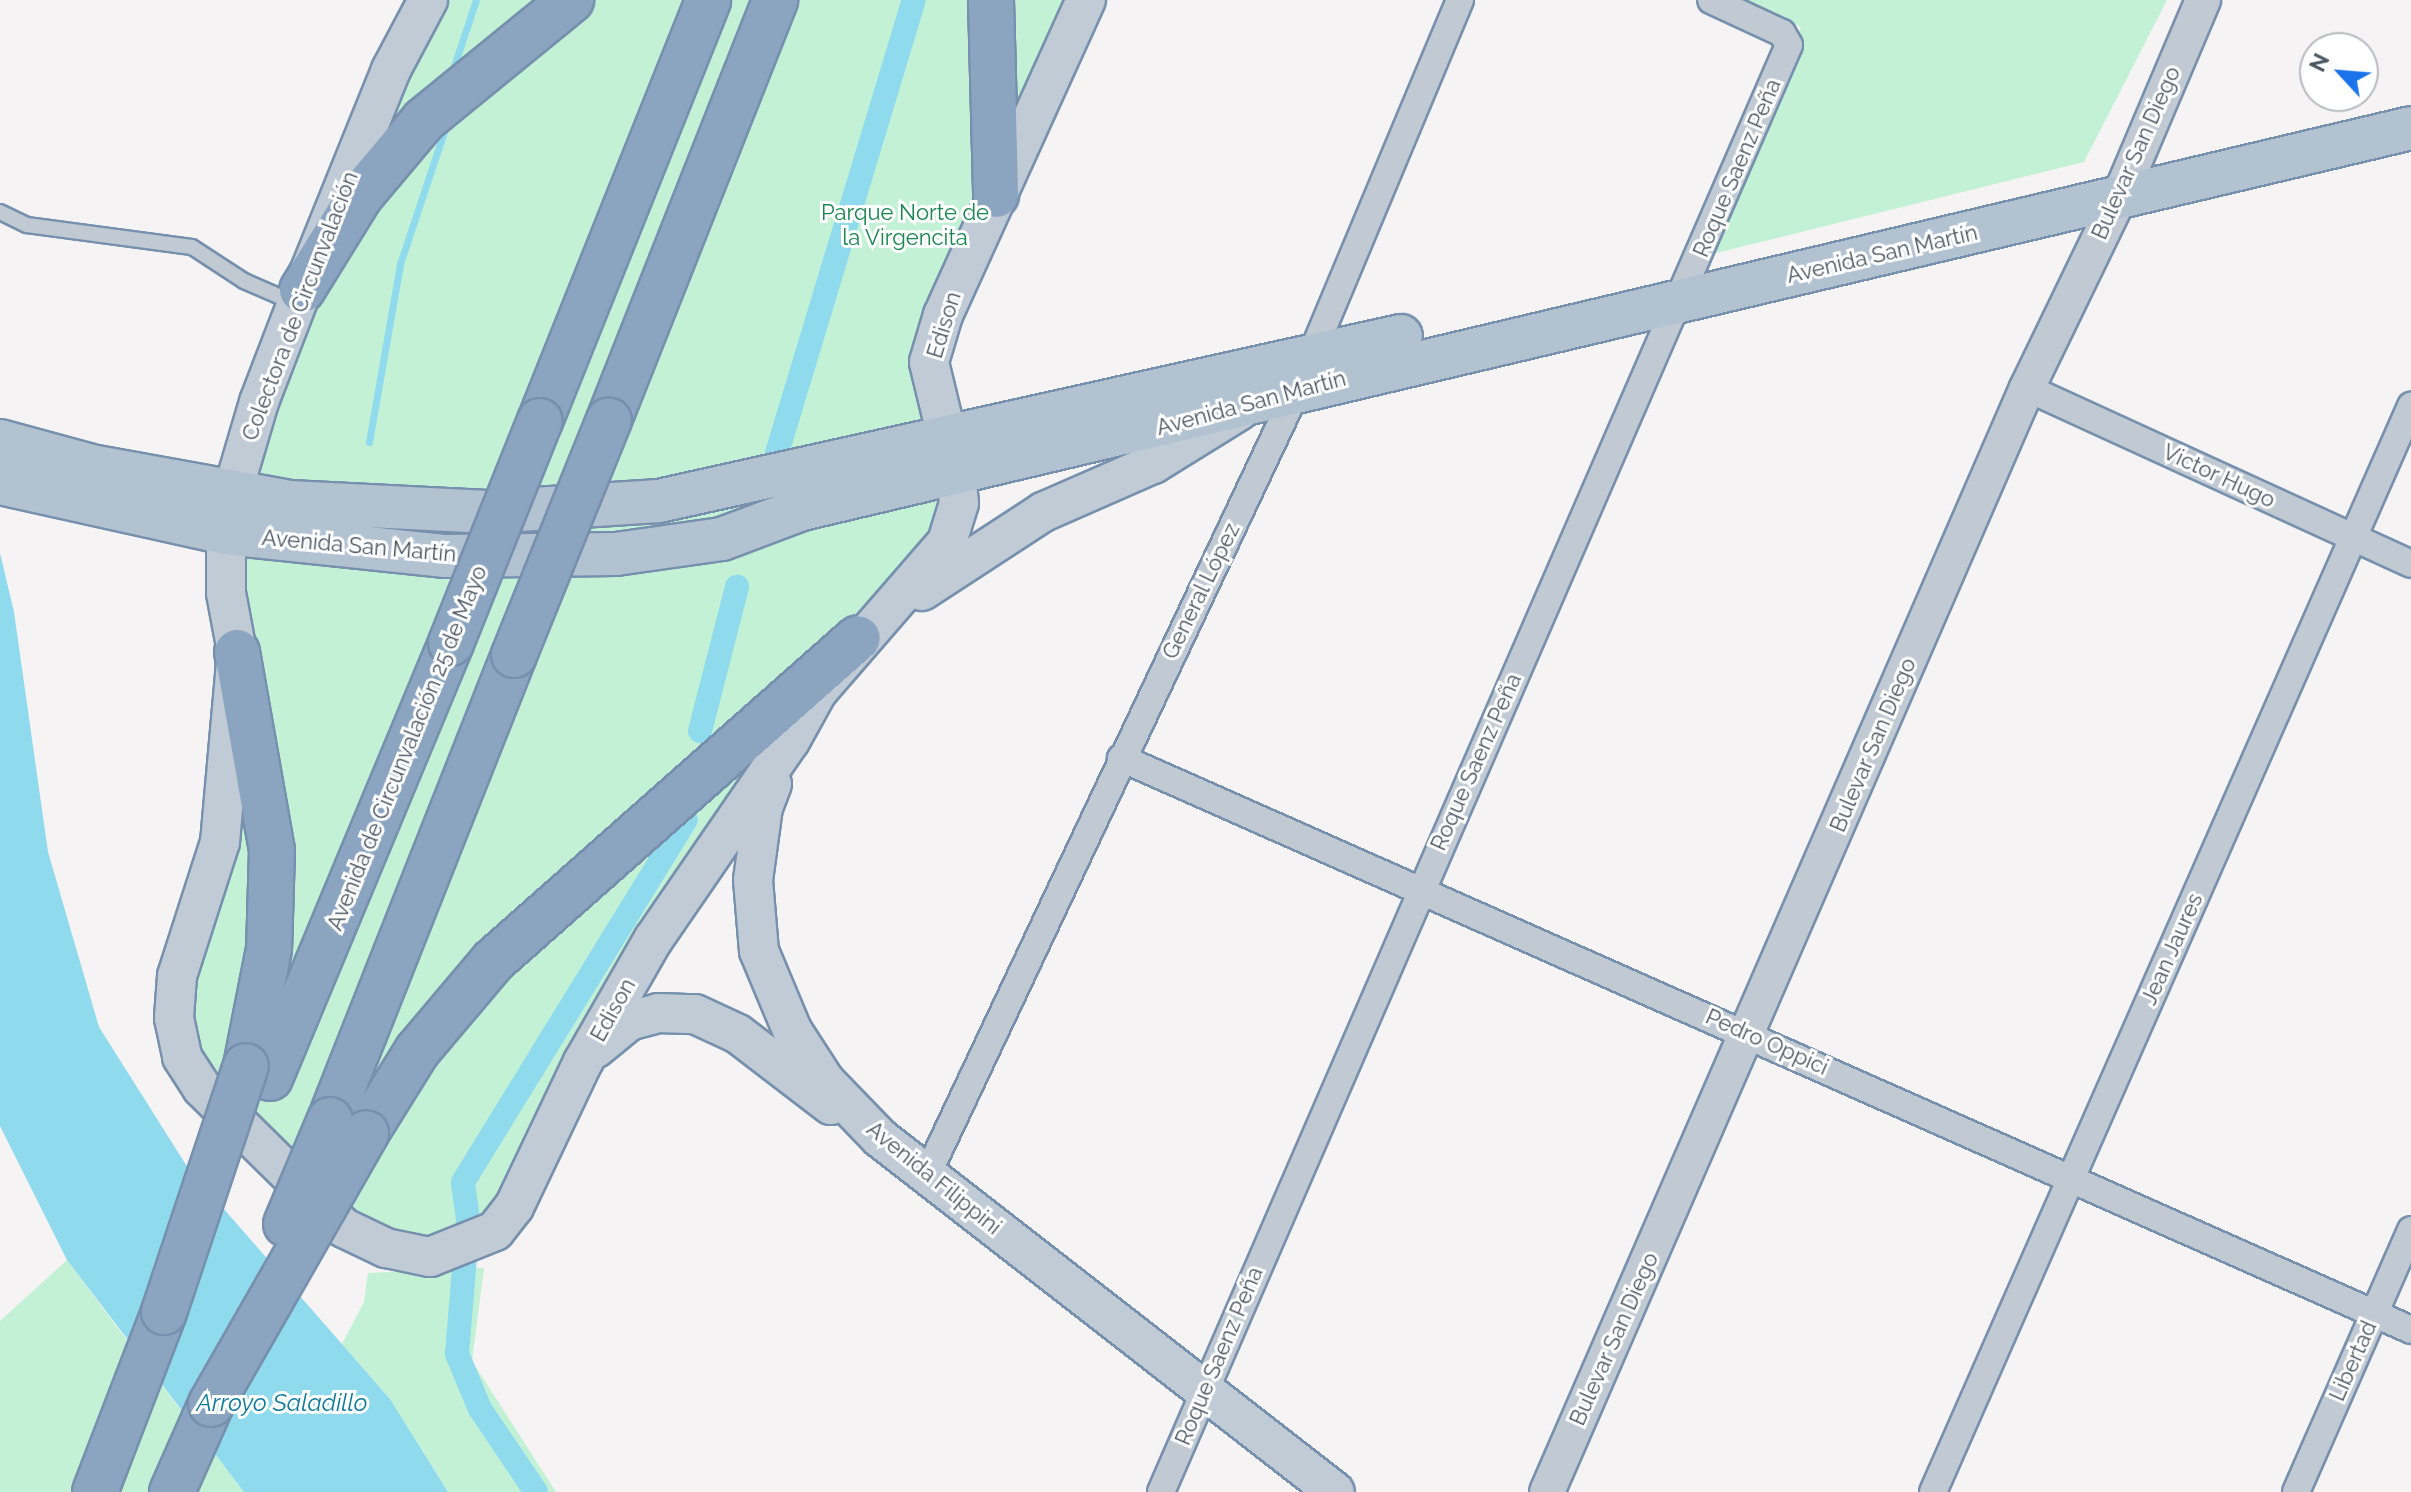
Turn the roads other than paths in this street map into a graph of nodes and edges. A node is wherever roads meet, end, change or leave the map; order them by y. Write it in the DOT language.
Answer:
graph roads {
  1 [pos="428,0"];
  2 [pos="571,0"];
  3 [pos="708,0"];
  4 [pos="775,0"];
  5 [pos="991,0"];
  6 [pos="1086,0"];
  7 [pos="1460,0"];
  8 [pos="1711,0"];
  9 [pos="2203,0"];
  10 [pos="2411,101"];
  11 [pos="2411,128"];
  12 [pos="2125,184"];
  13 [pos="996,195"];
  14 [pos="0,212"];
  15 [pos="1687,287"];
  16 [pos="300,297"];
  17 [pos="1303,374"];
  18 [pos="2027,388"];
  19 [pos="1246,406"];
  20 [pos="2411,406"];
  21 [pos="949,434"];
  22 [pos="0,441"];
  23 [pos="956,474"];
  24 [pos="0,483"];
  25 [pos="89,485"];
  26 [pos="229,514"];
  27 [pos="2353,538"];
  28 [pos="2411,564"];
  29 [pos="870,627"];
  30 [pos="237,652"];
  31 [pos="790,741"];
  32 [pos="1121,758"];
  33 [pos="1420,887"];
  34 [pos="1749,1033"];
  35 [pos="583,1062"];
  36 [pos="258,1072"];
  37 [pos="348,1127"];
  38 [pos="880,1138"];
  39 [pos="927,1175"];
  40 [pos="2071,1180"];
  41 [pos="2411,1230"];
  42 [pos="430,1257"];
  43 [pos="2374,1314"];
  44 [pos="2411,1330"];
  45 [pos="1204,1391"];
  46 [pos="95,1492"];
  47 [pos="172,1492"];
  48 [pos="1161,1492"];
  49 [pos="1335,1492"];
  50 [pos="1547,1492"];
  51 [pos="1933,1492"];
  52 [pos="2296,1492"];
  1 -- 16 [label="main road, Colectora de Circunvalación"];
  2 -- 16 [label="highway"];
  3 -- 36 [label="highway, Avenida de Circunvalación 25 de Mayo, bridge"];
  4 -- 37 [label="highway, bridge"];
  5 -- 13 [label="highway"];
  6 -- 13 [label="main road, Edison"];
  7 -- 17 [label="street, General López"];
  8 -- 15 [label="street, Roque Saenz Peña"];
  9 -- 12 [label="street, Bulevar San Diego"];
  10 -- 12 [label="main road, Avenida San Martín"];
  11 -- 12 [label="main road, Avenida San Martín"];
  12 -- 15 [label="main road, Avenida San Martín"];
  12 -- 18 [label="street, Bulevar San Diego"];
  13 -- 21 [label="main road, Edison"];
  14 -- 16 [label="lane"];
  15 -- 17 [label="main road, Avenida San Martín"];
  15 -- 33 [label="street, Roque Saenz Peña"];
  16 -- 26 [label="main road, Colectora de Circunvalación"];
  17 -- 19 [label="main road, Avenida San Martín"];
  17 -- 21 [label="main road, Avenida San Martín"];
  17 -- 32 [label="street, General López"];
  18 -- 27 [label="street, Victor Hugo"];
  18 -- 34 [label="street, Bulevar San Diego"];
  19 -- 23 [label="main road, Avenida San Martín"];
  19 -- 29 [label="main road"];
  20 -- 27 [label="street, Jean Jaures"];
  21 -- 23 [label="main road, Edison"];
  21 -- 26 [label="main road, Avenida San Martín"];
  22 -- 25 [label="main road"];
  23 -- 26 [label="main road, Avenida San Martín"];
  23 -- 29 [label="main road, Edison"];
  24 -- 25 [label="main road"];
  25 -- 26 [label="main road, Avenida San Martín"];
  26 -- 30 [label="main road, Colectora de Circunvalación"];
  27 -- 28 [label="street, Victor Hugo"];
  27 -- 40 [label="street, Jean Jaures"];
  29 -- 31 [label="main road, Edison"];
  29 -- 37 [label="highway"];
  30 -- 36 [label="highway"];
  30 -- 42 [label="main road, Colectora de Circunvalación"];
  31 -- 35 [label="main road, Edison"];
  31 -- 38 [label="main road, Avenida Filippini"];
  32 -- 33 [label="street, Pedro Oppici"];
  32 -- 39 [label="street, General López"];
  33 -- 34 [label="street, Pedro Oppici"];
  33 -- 45 [label="street, Roque Saenz Peña"];
  34 -- 40 [label="street, Pedro Oppici"];
  34 -- 50 [label="street, Bulevar San Diego"];
  35 -- 38 [label="main road"];
  35 -- 42 [label="main road, Edison"];
  36 -- 46 [label="highway, bridge"];
  37 -- 47 [label="highway, bridge"];
  38 -- 39 [label="main road, Avenida Filippini"];
  39 -- 45 [label="main road, Avenida Filippini"];
  40 -- 43 [label="street, Pedro Oppici"];
  40 -- 51 [label="street, Jean Jaures"];
  41 -- 43 [label="street, Libertad"];
  43 -- 44 [label="street, Pedro Oppici"];
  43 -- 52 [label="street, Libertad"];
  45 -- 48 [label="street, Roque Saenz Peña"];
  45 -- 49 [label="main road, Avenida Filippini"];
}
